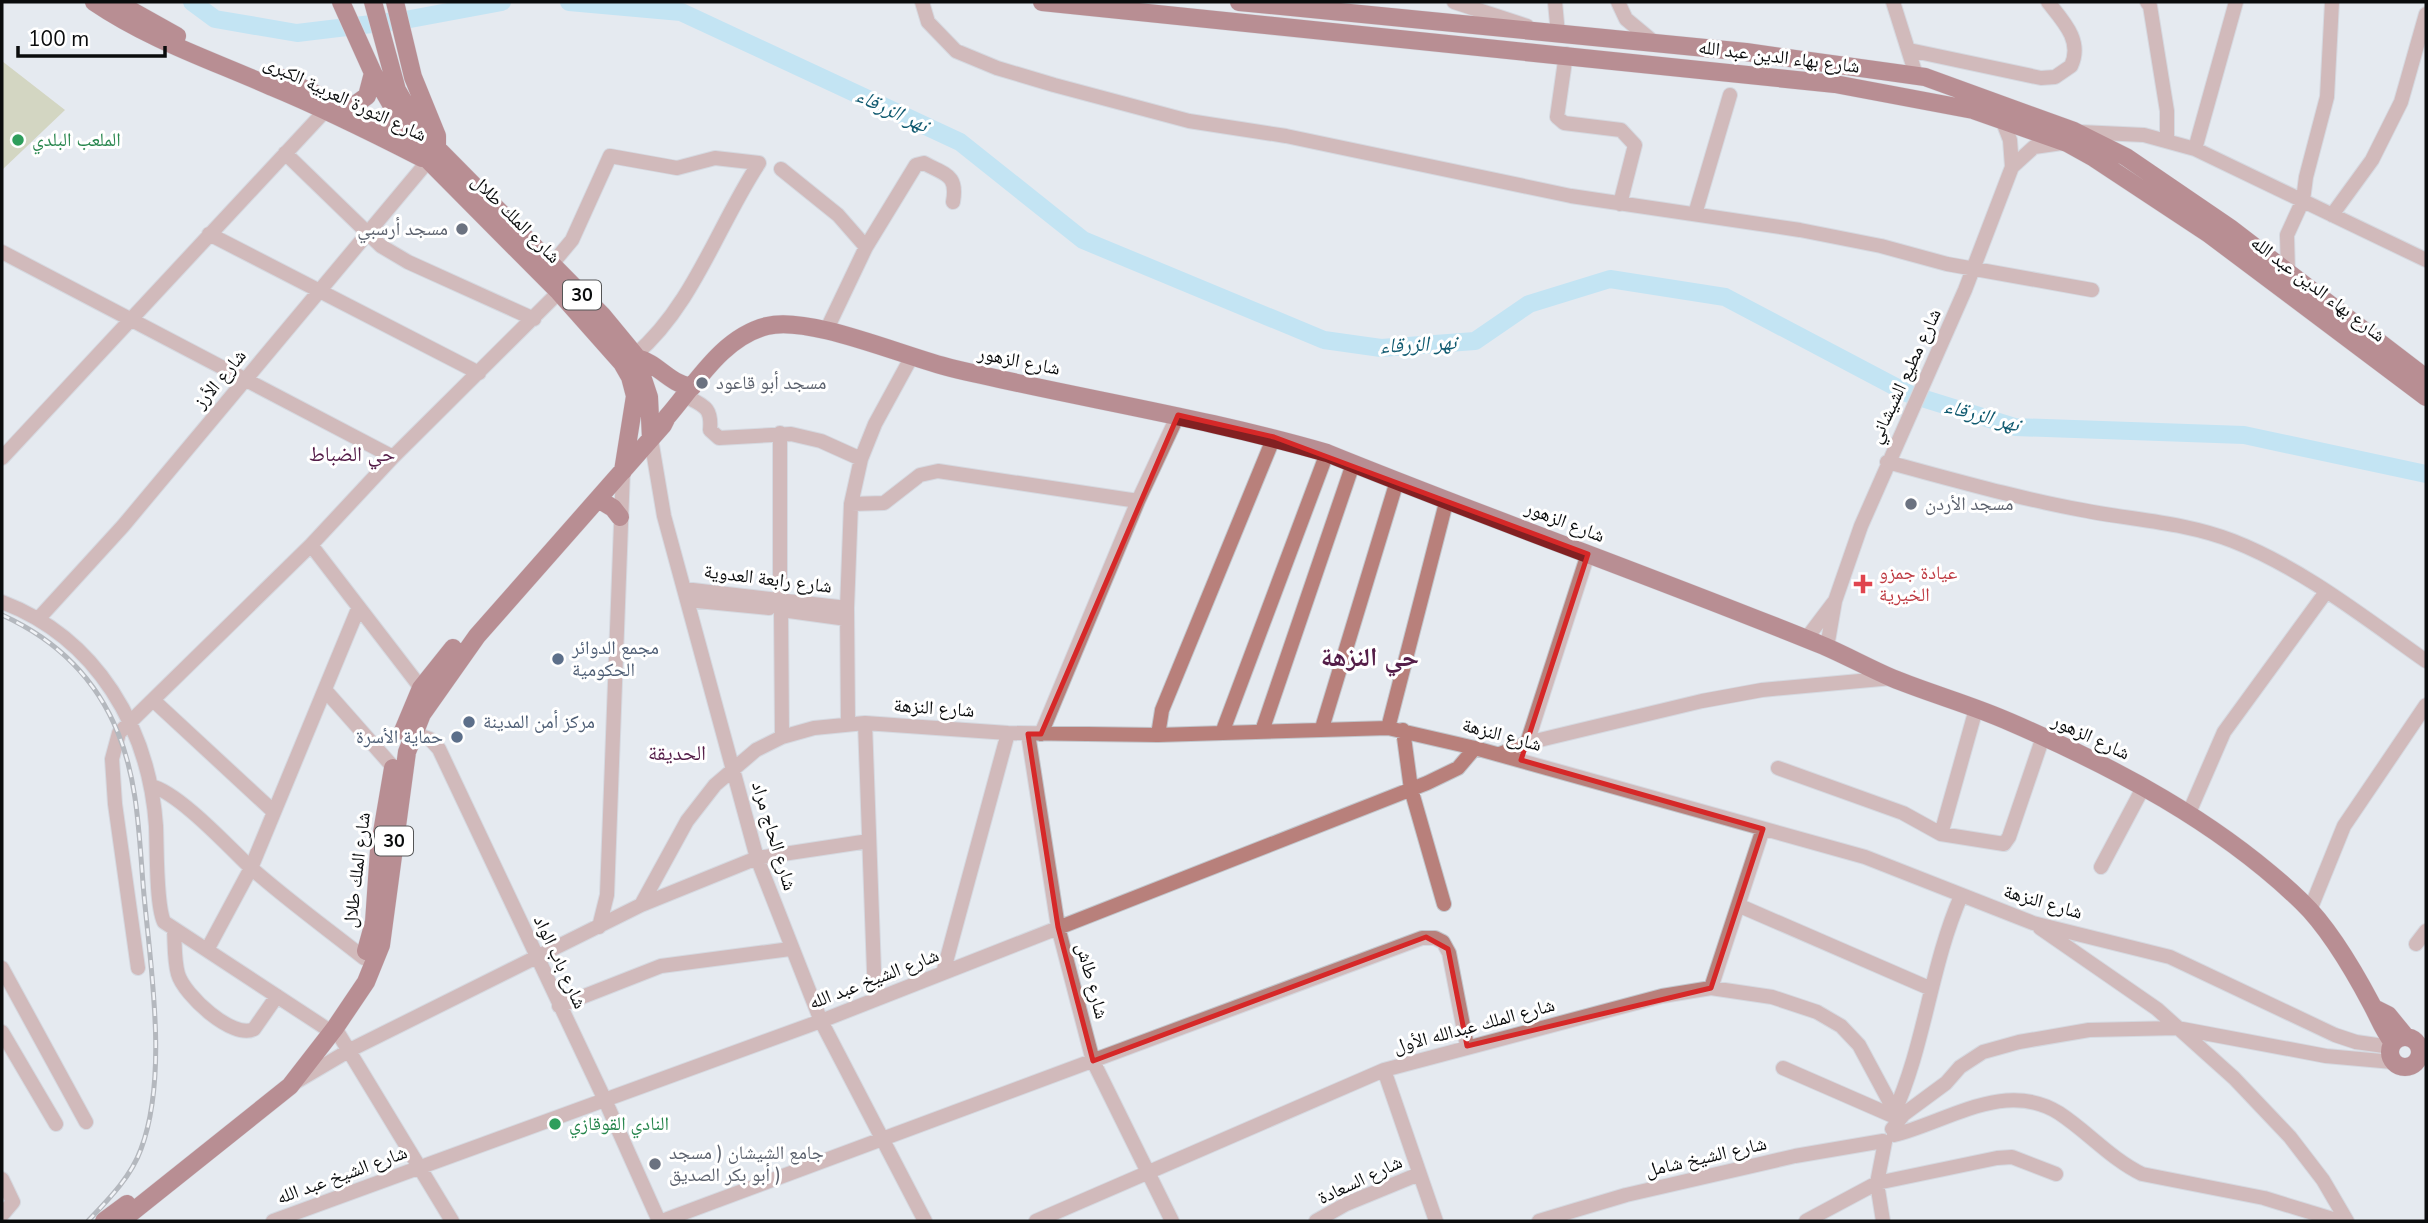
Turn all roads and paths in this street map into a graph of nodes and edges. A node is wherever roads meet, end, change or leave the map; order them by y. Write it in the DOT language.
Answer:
graph roads {
  1 [pos="94,2"];
  2 [pos="116,2"];
  3 [pos="395,2"];
  4 [pos="922,2"];
  5 [pos="1042,2"];
  6 [pos="1239,2"];
  7 [pos="1454,2"];
  8 [pos="1555,2"];
  9 [pos="1618,2"];
  10 [pos="1893,2"];
  11 [pos="2048,2"];
  12 [pos="2236,2"];
  13 [pos="2332,2"];
  14 [pos="374,3"];
  15 [pos="2149,3"];
  16 [pos="342,5"];
  17 [pos="2426,14"];
  18 [pos="1555,34"];
  19 [pos="1656,44"];
  20 [pos="1909,50"];
  21 [pos="1566,54"];
  22 [pos="1815,62"];
  23 [pos="373,73"];
  24 [pos="1916,75"];
  25 [pos="1810,81"];
  26 [pos="1730,95"];
  27 [pos="349,110"];
  28 [pos="324,112"];
  29 [pos="2003,122"];
  30 [pos="409,137"];
  31 [pos="2071,137"];
  32 [pos="2167,139"];
  33 [pos="2195,149"];
  34 [pos="285,153"];
  35 [pos="433,155"];
  36 [pos="2012,167"];
  37 [pos="781,169"];
  38 [pos="2303,200"];
  39 [pos="953,202"];
  40 [pos="1620,204"];
  41 [pos="1695,214"];
  42 [pos="2332,215"];
  43 [pos="209,234"];
  44 [pos="368,234"];
  45 [pos="866,247"];
  46 [pos="2,252"];
  47 [pos="2426,260"];
  48 [pos="549,261"];
  49 [pos="1974,269"];
  50 [pos="2288,273"];
  51 [pos="319,290"];
  52 [pos="2092,290"];
  53 [pos="559,292"];
  54 [pos="2317,305"];
  55 [pos="534,319"];
  56 [pos="128,321"];
  57 [pos="826,331"];
  58 [pos="636,356"];
  59 [pos="911,358"];
  60 [pos="479,373"];
  61 [pos="2426,377"];
  62 [pos="244,380"];
  63 [pos="689,392"];
  64 [pos="2426,397"];
  65 [pos="1178,415"];
  66 [pos="780,433"];
  67 [pos="651,434"];
  68 [pos="1274,437"];
  69 [pos="626,452"];
  70 [pos="1327,453"];
  71 [pos="393,457"];
  72 [pos="1889,457"];
  73 [pos="2,458"];
  74 [pos="861,459"];
  75 [pos="1353,464"];
  76 [pos="623,471"];
  77 [pos="1397,481"];
  78 [pos="598,499"];
  79 [pos="1447,499"];
  80 [pos="1138,500"];
  81 [pos="851,504"];
  82 [pos="620,517"];
  83 [pos="311,545"];
  84 [pos="1588,554"];
  85 [pos="2326,592"];
  86 [pos="685,595"];
  87 [pos="1835,601"];
  88 [pos="2,602"];
  89 [pos="780,605"];
  90 [pos="358,609"];
  91 [pos="847,614"];
  92 [pos="39,618"];
  93 [pos="1806,639"];
  94 [pos="1827,647"];
  95 [pos="2426,661"];
  96 [pos="1892,678"];
  97 [pos="421,688"];
  98 [pos="325,690"];
  99 [pos="153,700"];
  100 [pos="2426,705"];
  101 [pos="1976,709"];
  102 [pos="129,720"];
  103 [pos="848,723"];
  104 [pos="865,723"];
  105 [pos="1322,728"];
  106 [pos="1396,729"];
  107 [pos="1262,731"];
  108 [pos="413,733"];
  109 [pos="1008,733"];
  110 [pos="1222,733"];
  111 [pos="1034,734"];
  112 [pos="1158,734"];
  113 [pos="782,737"];
  114 [pos="2043,737"];
  115 [pos="1527,743"];
  116 [pos="1475,748"];
  117 [pos="1500,754"];
  118 [pos="733,766"];
  119 [pos="393,767"];
  120 [pos="1778,768"];
  121 [pos="151,786"];
  122 [pos="2144,786"];
  123 [pos="1411,789"];
  124 [pos="274,812"];
  125 [pos="2188,815"];
  126 [pos="1763,830"];
  127 [pos="1941,834"];
  128 [pos="869,841"];
  129 [pos="757,858"];
  130 [pos="2101,867"];
  131 [pos="251,868"];
  132 [pos="607,895"];
  133 [pos="1961,896"];
  134 [pos="1444,904"];
  135 [pos="641,905"];
  136 [pos="1740,906"];
  137 [pos="2310,910"];
  138 [pos="627,913"];
  139 [pos="2034,923"];
  140 [pos="599,927"];
  141 [pos="1058,928"];
  142 [pos="174,930"];
  143 [pos="2426,931"];
  144 [pos="2416,944"];
  145 [pos="790,949"];
  146 [pos="207,950"];
  147 [pos="364,958"];
  148 [pos="536,959"];
  149 [pos="2,968"];
  150 [pos="138,968"];
  151 [pos="943,973"];
  152 [pos="1712,988"];
  153 [pos="1929,988"];
  154 [pos="277,996"];
  155 [pos="875,999"];
  156 [pos="559,1006"];
  157 [pos="821,1021"];
  158 [pos="330,1028"];
  159 [pos="2177,1028"];
  160 [pos="2,1032"];
  161 [pos="1467,1046"];
  162 [pos="350,1050"];
  163 [pos="2408,1054"];
  164 [pos="1093,1061"];
  165 [pos="1783,1069"];
  166 [pos="1384,1070"];
  167 [pos="290,1086"];
  168 [pos="604,1098"];
  169 [pos="86,1122"];
  170 [pos="56,1124"];
  171 [pos="1890,1129"];
  172 [pos="882,1137"];
  173 [pos="419,1167"];
  174 [pos="1149,1170"];
  175 [pos="1419,1174"];
  176 [pos="2056,1174"];
  177 [pos="2,1179"];
  178 [pos="1877,1183"];
  179 [pos="2,1215"];
  180 [pos="104,1221"];
  181 [pos="121,1221"];
  182 [pos="273,1221"];
  183 [pos="452,1221"];
  184 [pos="661,1221"];
  185 [pos="925,1221"];
  186 [pos="1036,1221"];
  187 [pos="1172,1221"];
  188 [pos="1316,1221"];
  189 [pos="1436,1221"];
  190 [pos="1539,1221"];
  191 [pos="1806,1221"];
  192 [pos="1883,1221"];
  193 [pos="2342,1221"];
  1 -- 28 [label="main road, شارع الثورة العربية الكبرى"];
  2 -- 27 [label="main road, شارع الثورة العربية الكبرى"];
  3 -- 35 [label="main road"];
  4 -- 40 [label="street"];
  5 -- 21 [label="main road, شارع بهاء الدين عبد الله"];
  6 -- 18 [label="main road, شارع بهاء الدين عبد الله"];
  7 -- 18 [label="street"];
  8 -- 18 [label="street"];
  9 -- 19 [label="street"];
  10 -- 20 [label="street"];
  11 -- 20 [label="street"];
  12 -- 33 [label="street"];
  13 -- 38 [label="street"];
  14 -- 35 [label="main road, 30"];
  15 -- 32 [label="street"];
  16 -- 23 [label="main road"];
  17 -- 42 [label="street"];
  18 -- 19 [label="main road, شارع بهاء الدين عبد الله"];
  19 -- 22 [label="main road, شارع بهاء الدين عبد الله"];
  20 -- 24 [label="street"];
  21 -- 25 [label="main road, شارع بهاء الدين عبد الله"];
  21 -- 40 [label="street"];
  22 -- 24 [label="main road, شارع بهاء الدين عبد الله"];
  22 -- 25 [label="main road"];
  23 -- 27 [label="main road"];
  23 -- 30 [label="main road"];
  24 -- 31 [label="main road, شارع بهاء الدين عبد الله"];
  25 -- 29 [label="main road, شارع بهاء الدين عبد الله"];
  26 -- 41 [label="street"];
  27 -- 30 [label="main road, شارع الثورة العربية الكبرى"];
  28 -- 34 [label="street"];
  28 -- 35 [label="main road, شارع الثورة العربية الكبرى"];
  29 -- 31 [label="main road, شارع بهاء الدين عبد الله"];
  29 -- 36 [label="street, شارع مطيع الشيشاني"];
  30 -- 35 [label="main road, شارع الثورة العربية الكبرى"];
  31 -- 32 [label="street"];
  31 -- 36 [label="street"];
  31 -- 50 [label="main road, شارع بهاء الدين عبد الله"];
  31 -- 54 [label="main road, شارع بهاء الدين عبد الله"];
  32 -- 33 [label="street"];
  33 -- 38 [label="street"];
  34 -- 43 [label="street"];
  34 -- 44 [label="street"];
  35 -- 44 [label="street, شارع الأرز"];
  35 -- 48 [label="main road, شارع الملك طلال / 30"];
  35 -- 53 [label="main road, شارع الملك طلال / 30"];
  36 -- 49 [label="street, شارع مطيع الشيشاني"];
  37 -- 45 [label="street"];
  38 -- 42 [label="street"];
  38 -- 50 [label="street"];
  39 -- 45 [label="street"];
  40 -- 41 [label="street"];
  41 -- 49 [label="street"];
  42 -- 47 [label="street"];
  43 -- 51 [label="street"];
  43 -- 56 [label="street"];
  44 -- 51 [label="street, شارع الأرز"];
  44 -- 55 [label="street"];
  45 -- 57 [label="street"];
  46 -- 56 [label="street"];
  48 -- 58 [label="main road, شارع الملك طلال / 30"];
  48 -- 58 [label="street"];
  49 -- 52 [label="street"];
  49 -- 72 [label="street, شارع مطيع الشيشاني"];
  50 -- 54 [label="main road, شارع بهاء الدين عبد الله"];
  51 -- 60 [label="street"];
  51 -- 62 [label="street, شارع الأرز"];
  53 -- 55 [label="street"];
  53 -- 69 [label="main road, شارع الملك طلال / 30"];
  54 -- 61 [label="main road, شارع بهاء الدين عبد الله"];
  54 -- 64 [label="main road, شارع بهاء الدين عبد الله"];
  55 -- 60 [label="street"];
  56 -- 62 [label="street"];
  56 -- 73 [label="street"];
  57 -- 59 [label="main road, شارع الزهور"];
  57 -- 63 [label="main road, شارع الزهور"];
  58 -- 63 [label="main road"];
  58 -- 67 [label="main road, شارع الملك طلال / 30"];
  59 -- 65 [label="main road, شارع الزهور"];
  59 -- 74 [label="street"];
  60 -- 71 [label="street"];
  62 -- 71 [label="street"];
  62 -- 92 [label="street, شارع الأرز"];
  63 -- 66 [label="street"];
  63 -- 67 [label="main road, شارع الزهور"];
  65 -- 68 [label="main road, شارع الزهور"];
  65 -- 80 [label="street"];
  66 -- 74 [label="street"];
  66 -- 89 [label="street"];
  67 -- 69 [label="main road, شارع الملك طلال / 30"];
  67 -- 76 [label="main road, شارع الملك طلال / 30"];
  67 -- 86 [label="street, شارع الحاج مراد"];
  68 -- 70 [label="main road, شارع الزهور"];
  68 -- 112 [label="street"];
  69 -- 76 [label="main road, شارع الملك طلال / 30"];
  69 -- 97 [label="main road, شارع الملك طلال / 30"];
  70 -- 75 [label="main road, شارع الزهور"];
  70 -- 110 [label="street"];
  71 -- 83 [label="street"];
  72 -- 85 [label="street"];
  72 -- 87 [label="street, شارع مطيع الشيشاني"];
  74 -- 81 [label="street"];
  75 -- 77 [label="main road, شارع الزهور"];
  75 -- 107 [label="street"];
  76 -- 78 [label="main road, شارع الملك طلال / 30"];
  76 -- 82 [label="street"];
  77 -- 79 [label="main road, شارع الزهور"];
  77 -- 105 [label="street"];
  78 -- 82 [label="main road"];
  78 -- 108 [label="main road, شارع الملك طلال / 30"];
  79 -- 84 [label="main road, شارع الزهور"];
  79 -- 106 [label="street"];
  80 -- 81 [label="street"];
  80 -- 111 [label="street"];
  81 -- 91 [label="street"];
  82 -- 132 [label="street"];
  83 -- 90 [label="street"];
  83 -- 99 [label="street"];
  84 -- 93 [label="main road, شارع الزهور"];
  84 -- 115 [label="street"];
  85 -- 95 [label="street"];
  85 -- 125 [label="street"];
  86 -- 89 [label="street, شارع رابعة العدوية"];
  86 -- 118 [label="street, شارع الحاج مراد"];
  87 -- 93 [label="street, شارع مطيع الشيشاني"];
  87 -- 94 [label="street, شارع مطيع الشيشاني"];
  88 -- 92 [label="street"];
  89 -- 91 [label="street, شارع رابعة العدوية"];
  89 -- 113 [label="street"];
  90 -- 97 [label="street"];
  90 -- 98 [label="street"];
  91 -- 103 [label="street"];
  92 -- 102 [label="street"];
  93 -- 94 [label="main road, شارع الزهور"];
  94 -- 96 [label="main road, شارع الزهور"];
  96 -- 101 [label="main road, شارع الزهور"];
  96 -- 115 [label="street"];
  97 -- 119 [label="main road, شارع الملك طلال / 30"];
  98 -- 119 [label="street"];
  98 -- 124 [label="street"];
  99 -- 102 [label="street"];
  99 -- 124 [label="street"];
  100 -- 137 [label="street"];
  101 -- 114 [label="main road, شارع الزهور"];
  101 -- 127 [label="street"];
  102 -- 121 [label="street"];
  102 -- 150 [label="street"];
  103 -- 104 [label="street, شارع النزهة"];
  103 -- 113 [label="street, شارع النزهة"];
  104 -- 109 [label="street, شارع النزهة"];
  104 -- 128 [label="street"];
  105 -- 106 [label="street, شارع النزهة"];
  105 -- 107 [label="street, شارع النزهة"];
  106 -- 116 [label="street, شارع النزهة"];
  106 -- 123 [label="street"];
  107 -- 110 [label="street, شارع النزهة"];
  108 -- 148 [label="street, شارع باب الواد"];
  108 -- 158 [label="main road, شارع الملك طلال / 30"];
  109 -- 111 [label="street, شارع النزهة"];
  109 -- 151 [label="street"];
  110 -- 112 [label="street, شارع النزهة"];
  111 -- 112 [label="street, شارع النزهة"];
  111 -- 141 [label="street, شارع طاش"];
  113 -- 118 [label="street, شارع النزهة"];
  114 -- 122 [label="main road, شارع الزهور"];
  114 -- 127 [label="street"];
  115 -- 117 [label="street"];
  116 -- 117 [label="street, شارع النزهة"];
  116 -- 123 [label="street, شارع الشيخ عبد الله"];
  117 -- 126 [label="street, شارع النزهة"];
  118 -- 129 [label="street, شارع الحاج مراد"];
  118 -- 135 [label="street, شارع النزهة"];
  119 -- 147 [label="main road, شارع الملك طلال / 30"];
  120 -- 127 [label="street"];
  121 -- 131 [label="street"];
  121 -- 142 [label="street"];
  122 -- 125 [label="main road, شارع الزهور"];
  122 -- 130 [label="street"];
  123 -- 134 [label="street"];
  123 -- 141 [label="street, شارع الشيخ عبد الله"];
  124 -- 131 [label="street"];
  125 -- 137 [label="main road, شارع الزهور"];
  126 -- 133 [label="street, شارع النزهة"];
  126 -- 136 [label="street"];
  128 -- 129 [label="street"];
  128 -- 155 [label="street"];
  129 -- 135 [label="street"];
  129 -- 145 [label="street, شارع الحاج مراد"];
  131 -- 146 [label="street"];
  131 -- 147 [label="street"];
  132 -- 138 [label="street"];
  132 -- 140 [label="street"];
  133 -- 139 [label="street, شارع النزهة"];
  133 -- 153 [label="street"];
  135 -- 138 [label="street"];
  136 -- 152 [label="street"];
  136 -- 153 [label="street"];
  137 -- 163 [label="main road, شارع الزهور"];
  138 -- 140 [label="street"];
  139 -- 159 [label="street"];
  139 -- 163 [label="street, شارع النزهة"];
  140 -- 148 [label="street"];
  141 -- 151 [label="street, شارع الشيخ عبد الله"];
  141 -- 164 [label="street, شارع طاش"];
  142 -- 146 [label="street"];
  142 -- 154 [label="street"];
  143 -- 144 [label="street"];
  145 -- 156 [label="street"];
  145 -- 157 [label="street, شارع الحاج مراد"];
  146 -- 154 [label="street"];
  147 -- 158 [label="main road, شارع الملك طلال / 30"];
  148 -- 156 [label="street, شارع باب الواد"];
  148 -- 162 [label="street"];
  149 -- 169 [label="street"];
  151 -- 155 [label="street, شارع الشيخ عبد الله"];
  152 -- 161 [label="street, شارع الملك عبدالله الأول"];
  152 -- 171 [label="street, شارع الملك عبدالله الأول"];
  153 -- 171 [label="street"];
  154 -- 158 [label="street"];
  155 -- 157 [label="street, شارع الشيخ عبد الله"];
  156 -- 168 [label="street, شارع باب الواد"];
  157 -- 168 [label="street, شارع الشيخ عبد الله"];
  157 -- 172 [label="street, شارع الحاج مراد"];
  158 -- 162 [label="street"];
  158 -- 167 [label="main road, شارع الملك طلال / 30"];
  158 -- 180 [label="main road, شارع الملك طلال / 30"];
  159 -- 163 [label="street"];
  159 -- 171 [label="street"];
  159 -- 193 [label="street"];
  160 -- 170 [label="street"];
  161 -- 164 [label="street"];
  161 -- 166 [label="street, شارع الملك عبدالله الأول"];
  162 -- 167 [label="street"];
  162 -- 173 [label="street"];
  164 -- 172 [label="street"];
  164 -- 174 [label="street, شارع طاش"];
  165 -- 171 [label="street"];
  166 -- 174 [label="street, شارع الملك عبدالله الأول"];
  166 -- 175 [label="street"];
  167 -- 181 [label="main road, شارع الملك طلال / 30"];
  168 -- 173 [label="street, شارع الشيخ عبد الله"];
  168 -- 184 [label="street, شارع باب الواد"];
  171 -- 178 [label="street"];
  171 -- 190 [label="street, شارع الشيخ شامل"];
  171 -- 193 [label="street, شارع الشيخ شامل"];
  172 -- 184 [label="street"];
  172 -- 185 [label="street, شارع الحاج مراد"];
  173 -- 182 [label="street, شارع الشيخ عبد الله"];
  173 -- 183 [label="street"];
  174 -- 186 [label="street, شارع الملك عبدالله الأول"];
  174 -- 187 [label="street, شارع طاش"];
  175 -- 188 [label="street, شارع السعادة"];
  175 -- 189 [label="street"];
  176 -- 178 [label="street"];
  177 -- 179 [label="street"];
  178 -- 191 [label="street"];
  178 -- 192 [label="street"];
}
